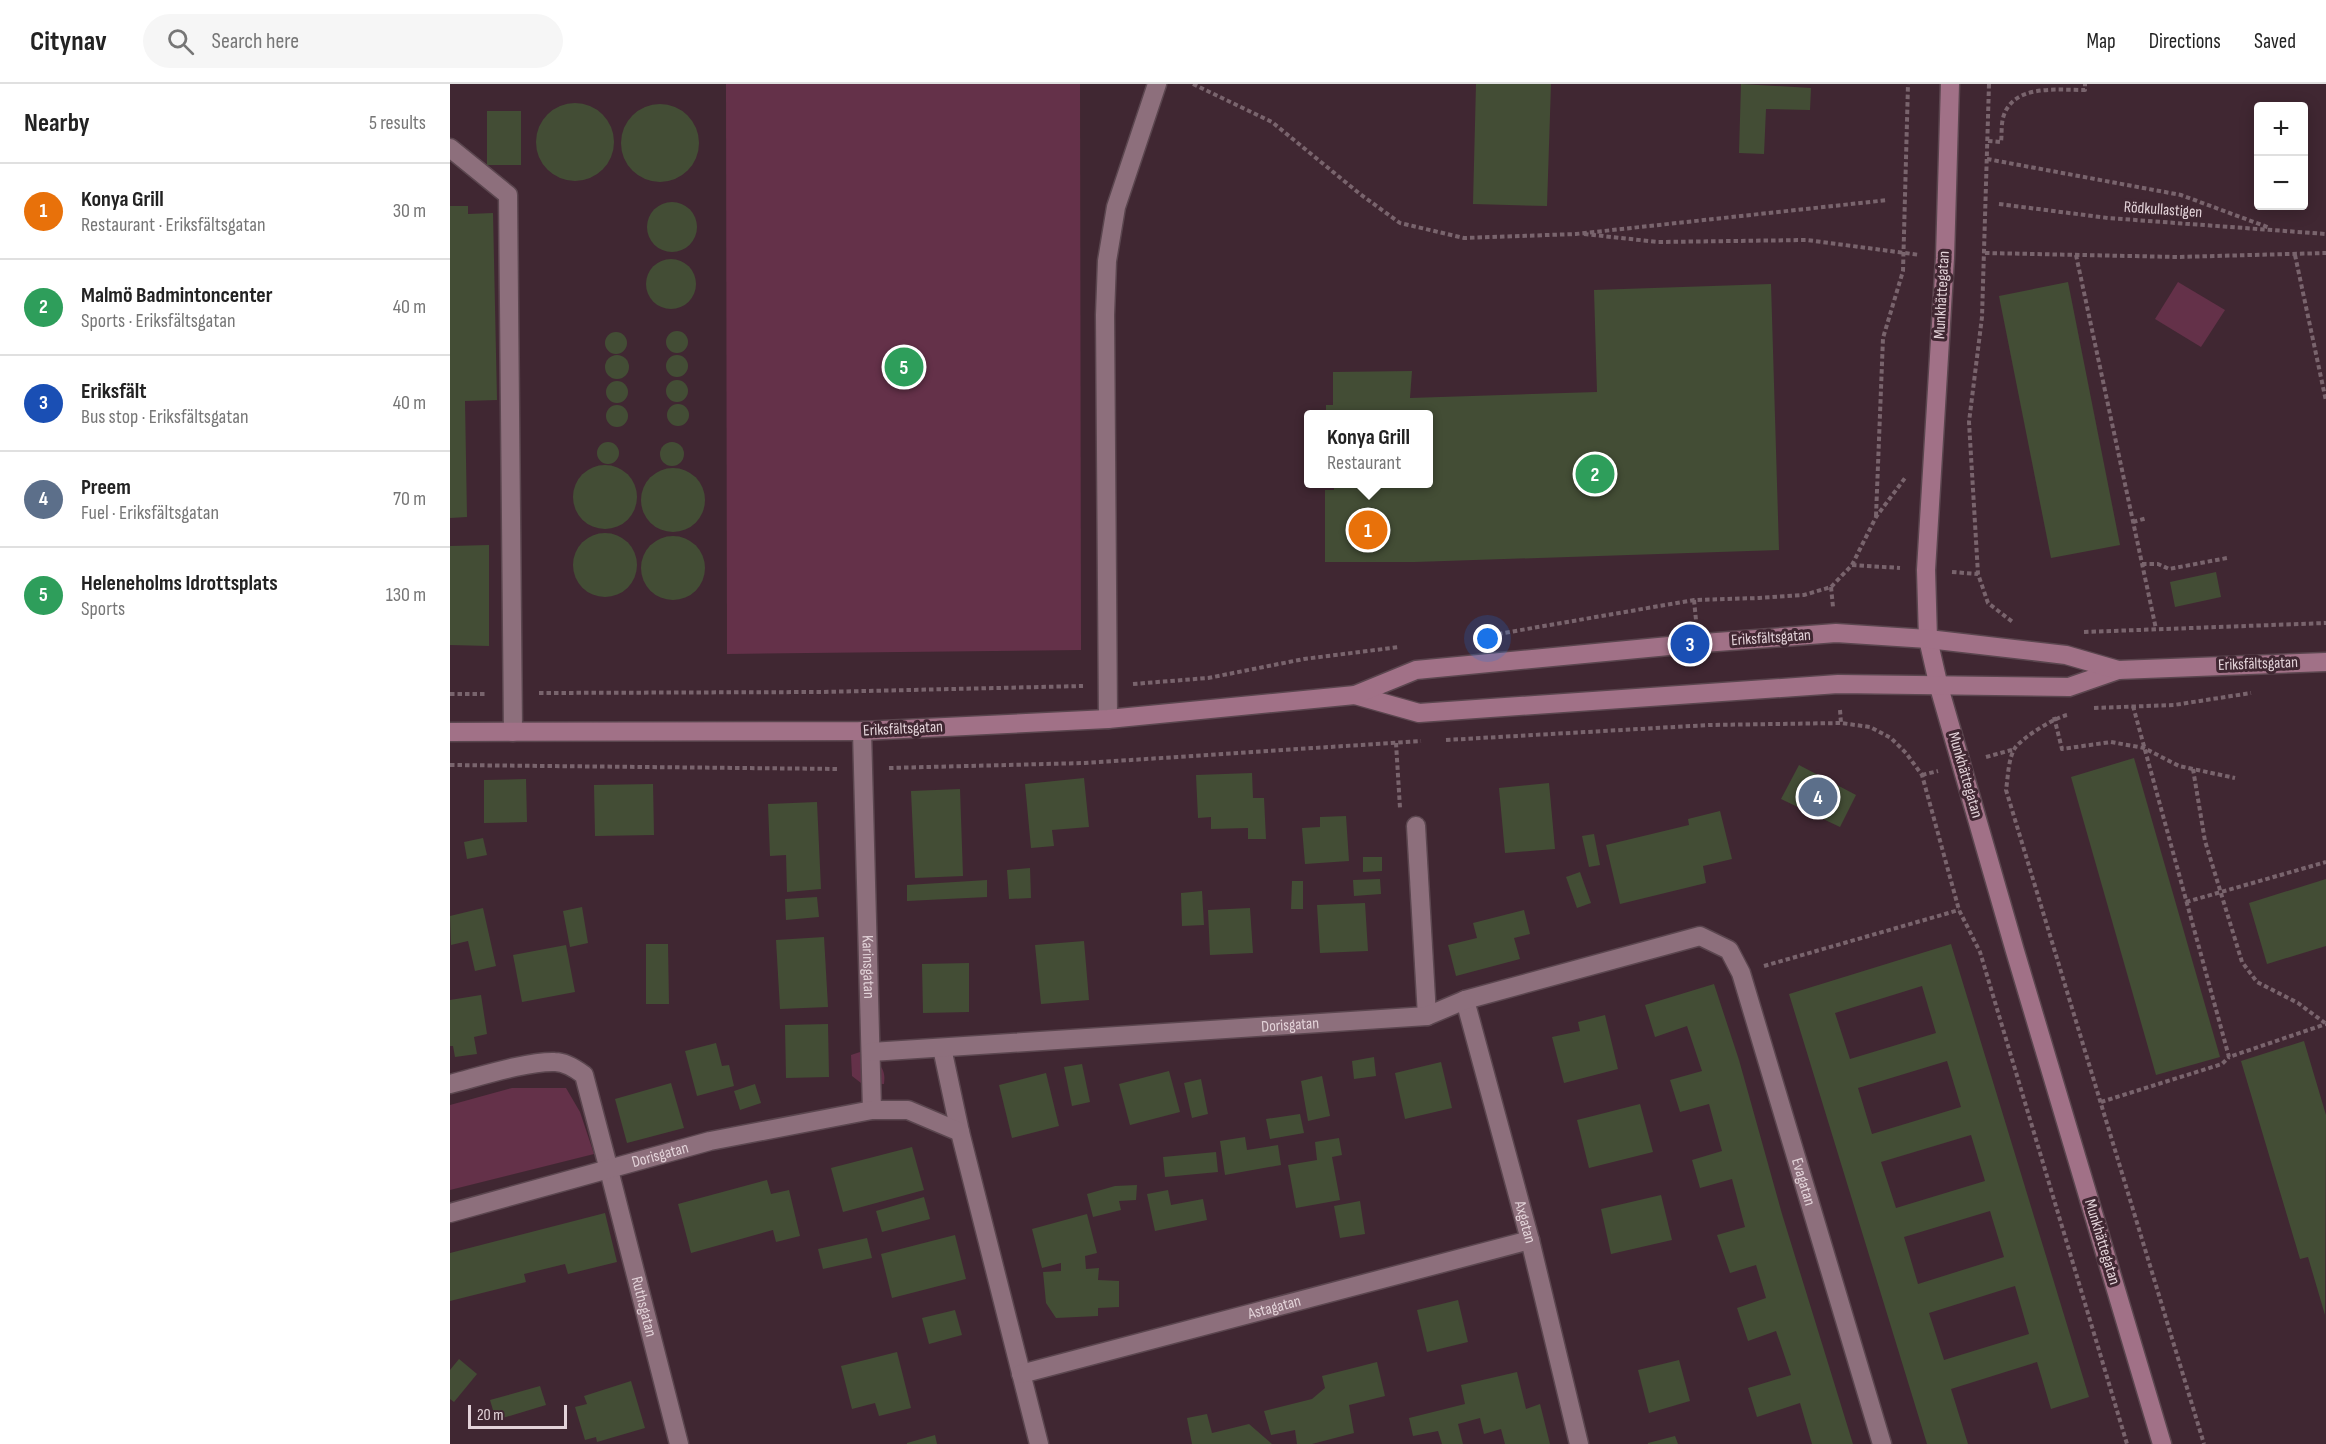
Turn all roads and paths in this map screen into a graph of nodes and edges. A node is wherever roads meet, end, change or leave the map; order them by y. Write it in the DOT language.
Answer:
graph roads {
  1 [pos="1157,84"];
  2 [pos="1193,84"];
  3 [pos="1908,84"];
  4 [pos="1950,84"];
  5 [pos="1989,84"];
  6 [pos="2085,84"];
  7 [pos="1988,141"];
  8 [pos="450,148"];
  9 [pos="1987,159"];
  10 [pos="1888,200"];
  11 [pos="1999,204"];
  12 [pos="2276,230"];
  13 [pos="1576,234"];
  14 [pos="2326,234"];
  15 [pos="1903,253"];
  16 [pos="1985,253"];
  17 [pos="2326,253"];
  18 [pos="2076,255"];
  19 [pos="2295,255"];
  20 [pos="1944,258"];
  21 [pos="2326,401"];
  22 [pos="2147,518"];
  23 [pos="2133,522"];
  24 [pos="2227,558"];
  25 [pos="2142,564"];
  26 [pos="1831,587"];
  27 [pos="1694,600"];
  28 [pos="2326,624"];
  29 [pos="1697,627"];
  30 [pos="2020,627"];
  31 [pos="2156,630"];
  32 [pos="2080,632"];
  33 [pos="1836,633"];
  34 [pos="1495,634"];
  35 [pos="1928,639"];
  36 [pos="1405,646"];
  37 [pos="2326,662"];
  38 [pos="2118,669"];
  39 [pos="1838,684"];
  40 [pos="1108,686"];
  41 [pos="1939,687"];
  42 [pos="2051,688"];
  43 [pos="2254,693"];
  44 [pos="450,694"];
  45 [pos="515,694"];
  46 [pos="1355,695"];
  47 [pos="2133,706"];
  48 [pos="2092,708"];
  49 [pos="2073,713"];
  50 [pos="2054,718"];
  51 [pos="1108,719"];
  52 [pos="1841,723"];
  53 [pos="862,731"];
  54 [pos="450,732"];
  55 [pos="513,732"];
  56 [pos="1442,740"];
  57 [pos="1430,741"];
  58 [pos="1396,743"];
  59 [pos="2144,748"];
  60 [pos="450,765"];
  61 [pos="864,769"];
  62 [pos="2193,769"];
  63 [pos="2235,778"];
  64 [pos="1416,826"];
  65 [pos="2326,862"];
  66 [pos="2221,892"];
  67 [pos="2186,902"];
  68 [pos="1959,910"];
  69 [pos="1700,936"];
  70 [pos="1741,973"];
  71 [pos="1465,1000"];
  72 [pos="1427,1016"];
  73 [pos="2326,1023"];
  74 [pos="942,1048"];
  75 [pos="871,1052"];
  76 [pos="2229,1057"];
  77 [pos="450,1084"];
  78 [pos="2101,1102"];
  79 [pos="872,1110"];
  80 [pos="960,1132"];
  81 [pos="609,1170"];
  82 [pos="450,1213"];
  83 [pos="1530,1240"];
  84 [pos="1021,1374"];
  85 [pos="679,1444"];
  86 [pos="1039,1444"];
  87 [pos="1579,1444"];
  88 [pos="1882,1444"];
  89 [pos="2127,1444"];
  90 [pos="2162,1444"];
  91 [pos="2204,1444"];
  1 -- 40 [label="street"];
  2 -- 13 [label="path"];
  3 -- 15 [label="path"];
  4 -- 20 [label="street, Munkhättegatan"];
  5 -- 7 [label="path"];
  6 -- 7 [label="path"];
  7 -- 9 [label="path"];
  8 -- 45 [label="street"];
  9 -- 12 [label="path"];
  9 -- 16 [label="path"];
  10 -- 13 [label="path"];
  11 -- 12 [label="path, Rödkullastigen"];
  12 -- 14 [label="path, Rödkullastigen"];
  13 -- 15 [label="path"];
  15 -- 20 [label="path"];
  15 -- 26 [label="path"];
  16 -- 18 [label="path"];
  16 -- 30 [label="path"];
  17 -- 19 [label="path"];
  18 -- 19 [label="path"];
  18 -- 23 [label="path"];
  19 -- 21 [label="path"];
  20 -- 35 [label="street, Munkhättegatan"];
  22 -- 23 [label="path"];
  23 -- 25 [label="path"];
  24 -- 25 [label="path"];
  25 -- 31 [label="path"];
  26 -- 27 [label="path"];
  26 -- 33 [label="path"];
  27 -- 29 [label="path"];
  27 -- 34 [label="path"];
  28 -- 31 [label="path"];
  31 -- 32 [label="path"];
  33 -- 35 [label="street, Eriksfältsgatan"];
  33 -- 46 [label="street, Eriksfältsgatan"];
  35 -- 38 [label="street, Eriksfältsgatan"];
  35 -- 41 [label="street, Munkhättegatan"];
  36 -- 40 [label="path"];
  37 -- 38 [label="street, Eriksfältsgatan"];
  38 -- 42 [label="street, Eriksfältsgatan"];
  39 -- 41 [label="street, Eriksfältsgatan"];
  39 -- 46 [label="street, Eriksfältsgatan"];
  39 -- 52 [label="path"];
  40 -- 45 [label="path"];
  40 -- 51 [label="street"];
  41 -- 42 [label="street, Eriksfältsgatan"];
  41 -- 90 [label="street, Munkhättegatan"];
  42 -- 50 [label="path"];
  43 -- 47 [label="path"];
  44 -- 45 [label="path"];
  45 -- 55 [label="street"];
  46 -- 51 [label="street, Eriksfältsgatan"];
  47 -- 48 [label="path"];
  47 -- 59 [label="path"];
  49 -- 50 [label="path"];
  50 -- 59 [label="path"];
  50 -- 78 [label="path"];
  51 -- 53 [label="street, Eriksfältsgatan"];
  52 -- 56 [label="path"];
  52 -- 68 [label="path"];
  53 -- 55 [label="street, Eriksfältsgatan"];
  53 -- 61 [label="street, Karinsgatan"];
  54 -- 55 [label="street, Eriksfältsgatan"];
  57 -- 58 [label="path"];
  58 -- 61 [label="path"];
  58 -- 64 [label="path"];
  59 -- 62 [label="path"];
  59 -- 67 [label="path"];
  60 -- 61 [label="path"];
  61 -- 75 [label="street, Karinsgatan"];
  62 -- 63 [label="path"];
  62 -- 66 [label="path"];
  64 -- 72 [label="street"];
  65 -- 66 [label="path"];
  66 -- 67 [label="path"];
  66 -- 73 [label="path"];
  67 -- 76 [label="path"];
  68 -- 70 [label="path"];
  68 -- 89 [label="path"];
  69 -- 70 [label="street, Evagatan"];
  69 -- 71 [label="street, Dorisgatan"];
  70 -- 88 [label="street, Evagatan"];
  71 -- 72 [label="street, Dorisgatan"];
  71 -- 83 [label="street, Axgatan"];
  72 -- 74 [label="street, Dorisgatan"];
  73 -- 76 [label="path"];
  74 -- 75 [label="street, Dorisgatan"];
  74 -- 80 [label="street"];
  75 -- 79 [label="street, Karinsgatan"];
  76 -- 78 [label="path"];
  77 -- 81 [label="street, Ruthsgatan"];
  78 -- 91 [label="path"];
  79 -- 80 [label="street"];
  79 -- 81 [label="street, Dorisgatan"];
  80 -- 84 [label="street"];
  81 -- 82 [label="street, Dorisgatan"];
  81 -- 85 [label="street, Ruthsgatan"];
  83 -- 84 [label="street, Astagatan"];
  83 -- 87 [label="street, Axgatan"];
  84 -- 86 [label="street"];
}
